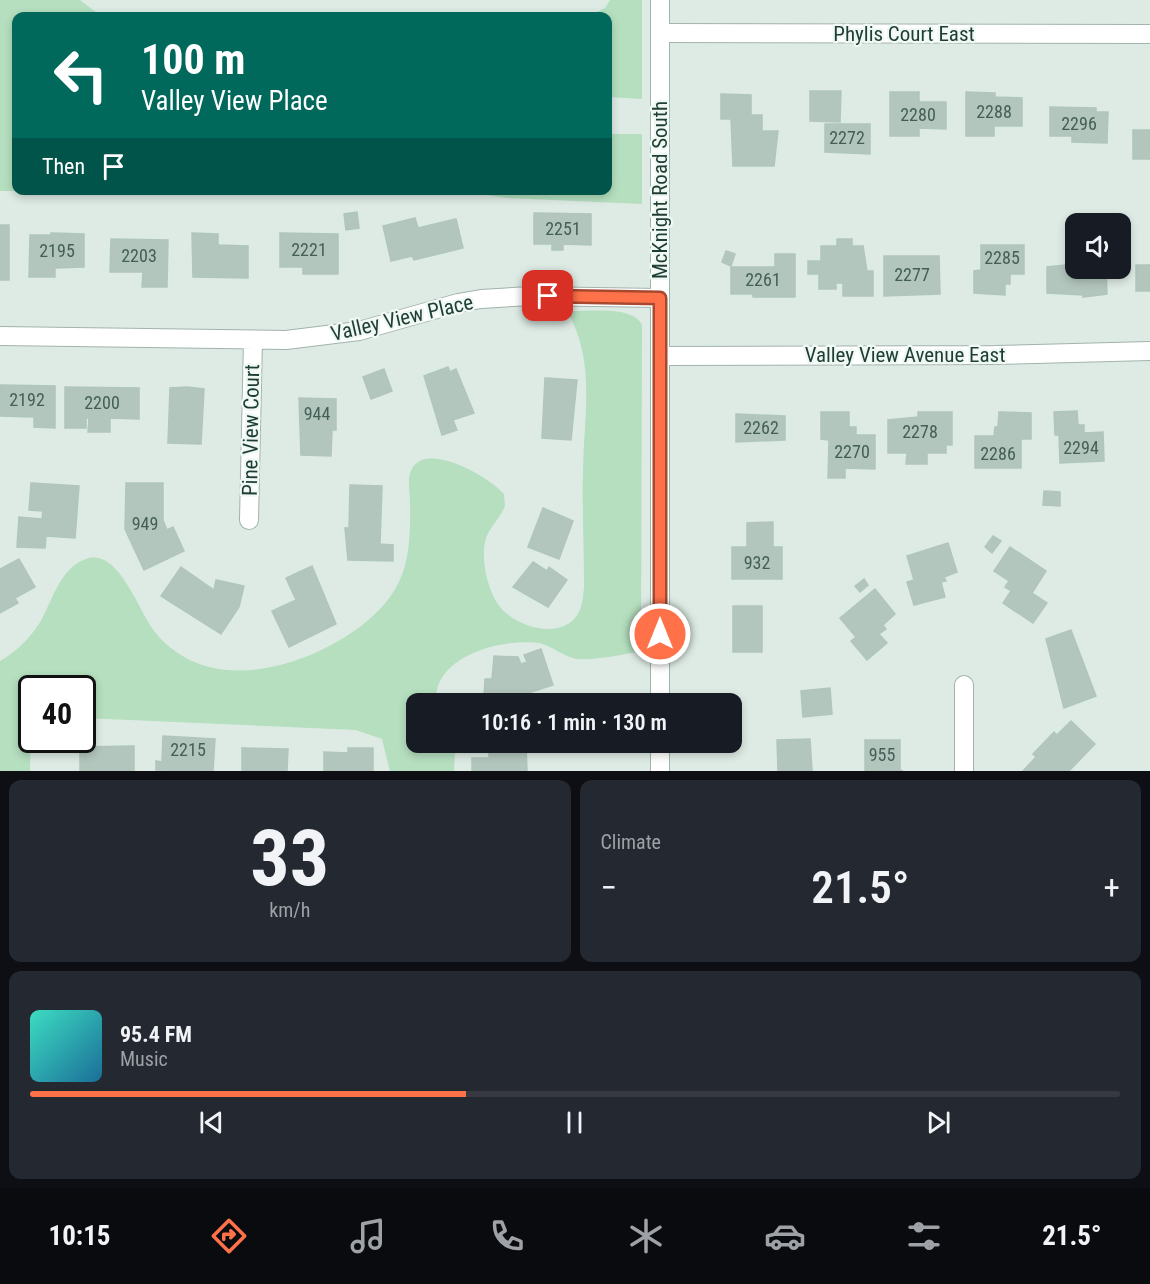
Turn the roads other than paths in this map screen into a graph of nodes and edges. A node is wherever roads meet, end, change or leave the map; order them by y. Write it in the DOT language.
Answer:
graph roads {
  1 [pos="660,0"];
  2 [pos="660,33"];
  3 [pos="1149,34"];
  4 [pos="660,298"];
  5 [pos="0,336"];
  6 [pos="253,340"];
  7 [pos="1150,351"];
  8 [pos="660,356"];
  9 [pos="249,520"];
  10 [pos="964,685"];
  11 [pos="660,693"];
  12 [pos="660,753"];
  13 [pos="660,771"];
  14 [pos="964,771"];
  1 -- 2 [label="street, McKnight Road South"];
  2 -- 3 [label="street, Phylis Court East"];
  2 -- 4 [label="street, McKnight Road South"];
  4 -- 6 [label="street, Valley View Place"];
  4 -- 8 [label="street, McKnight Road South"];
  5 -- 6 [label="street, Valley View Place"];
  6 -- 9 [label="street, Pine View Court"];
  7 -- 8 [label="street, Valley View Avenue East"];
  8 -- 11 [label="street, McKnight Road South"];
  10 -- 14 [label="street"];
  12 -- 13 [label="street"];
}
